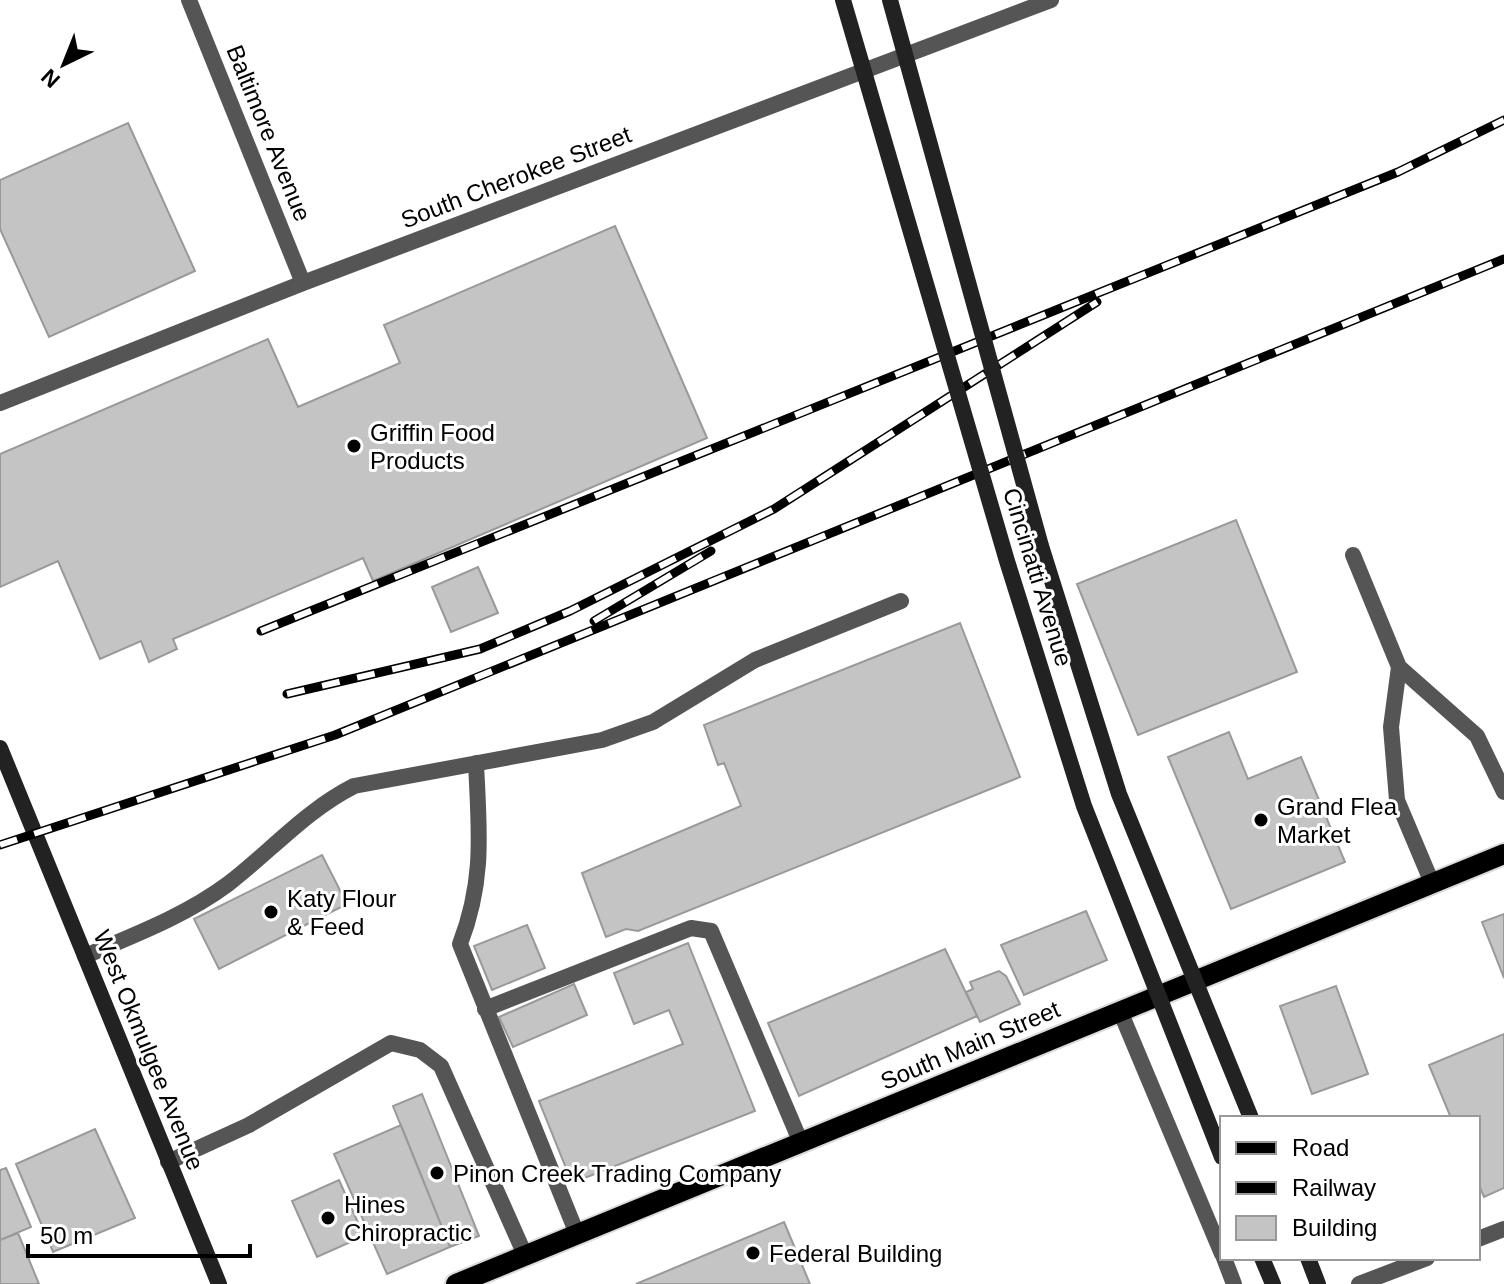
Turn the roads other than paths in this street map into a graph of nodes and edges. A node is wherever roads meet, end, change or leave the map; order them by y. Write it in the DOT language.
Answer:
graph roads {
  1 [pos="189,0"];
  2 [pos="843,0"];
  3 [pos="890,0"];
  4 [pos="1051,0"];
  5 [pos="303,283"];
  6 [pos="0,403"];
  7 [pos="1353,555"];
  8 [pos="901,601"];
  9 [pos="1399,667"];
  10 [pos="0,748"];
  11 [pos="476,763"];
  12 [pos="1504,792"];
  13 [pos="1504,854"];
  14 [pos="1432,883"];
  15 [pos="85,956"];
  16 [pos="485,1009"];
  17 [pos="1120,1011"];
  18 [pos="1250,1116"];
  19 [pos="801,1143"];
  20 [pos="1220,1152"];
  21 [pos="168,1162"];
  22 [pos="1504,1229"];
  23 [pos="577,1234"];
  24 [pos="1480,1238"];
  25 [pos="1220,1249"];
  26 [pos="525,1255"];
  27 [pos="1225,1260"];
  28 [pos="1263,1260"];
  29 [pos="1309,1260"];
  30 [pos="1422,1260"];
  31 [pos="219,1284"];
  32 [pos="456,1284"];
  33 [pos="1234,1284"];
  34 [pos="1273,1284"];
  35 [pos="1318,1284"];
  36 [pos="1359,1284"];
  1 -- 5 [label="street, Baltimore Avenue"];
  2 -- 20 [label="street, Cincinatti Avenue, bridge"];
  3 -- 18 [label="street, Cincinatti Avenue, bridge"];
  4 -- 5 [label="street, South Cherokee Street"];
  5 -- 6 [label="street, South Cherokee Street"];
  7 -- 9 [label="street"];
  8 -- 11 [label="street"];
  9 -- 12 [label="street"];
  9 -- 14 [label="street"];
  10 -- 15 [label="street, West Okmulgee Avenue"];
  11 -- 15 [label="street"];
  11 -- 16 [label="street"];
  13 -- 14 [label="main road, South Main Street"];
  14 -- 17 [label="main road, South Main Street"];
  15 -- 21 [label="street, West Okmulgee Avenue"];
  16 -- 19 [label="street"];
  16 -- 23 [label="street"];
  17 -- 19 [label="main road, South Main Street"];
  17 -- 25 [label="street"];
  19 -- 23 [label="main road, South Main Street"];
  21 -- 26 [label="street"];
  21 -- 31 [label="street, West Okmulgee Avenue"];
  22 -- 24 [label="street"];
  23 -- 26 [label="main road, South Main Street"];
  26 -- 32 [label="main road, South Main Street"];
  27 -- 33 [label="street"];
  28 -- 34 [label="street"];
  29 -- 35 [label="street"];
  30 -- 36 [label="street"];
}
